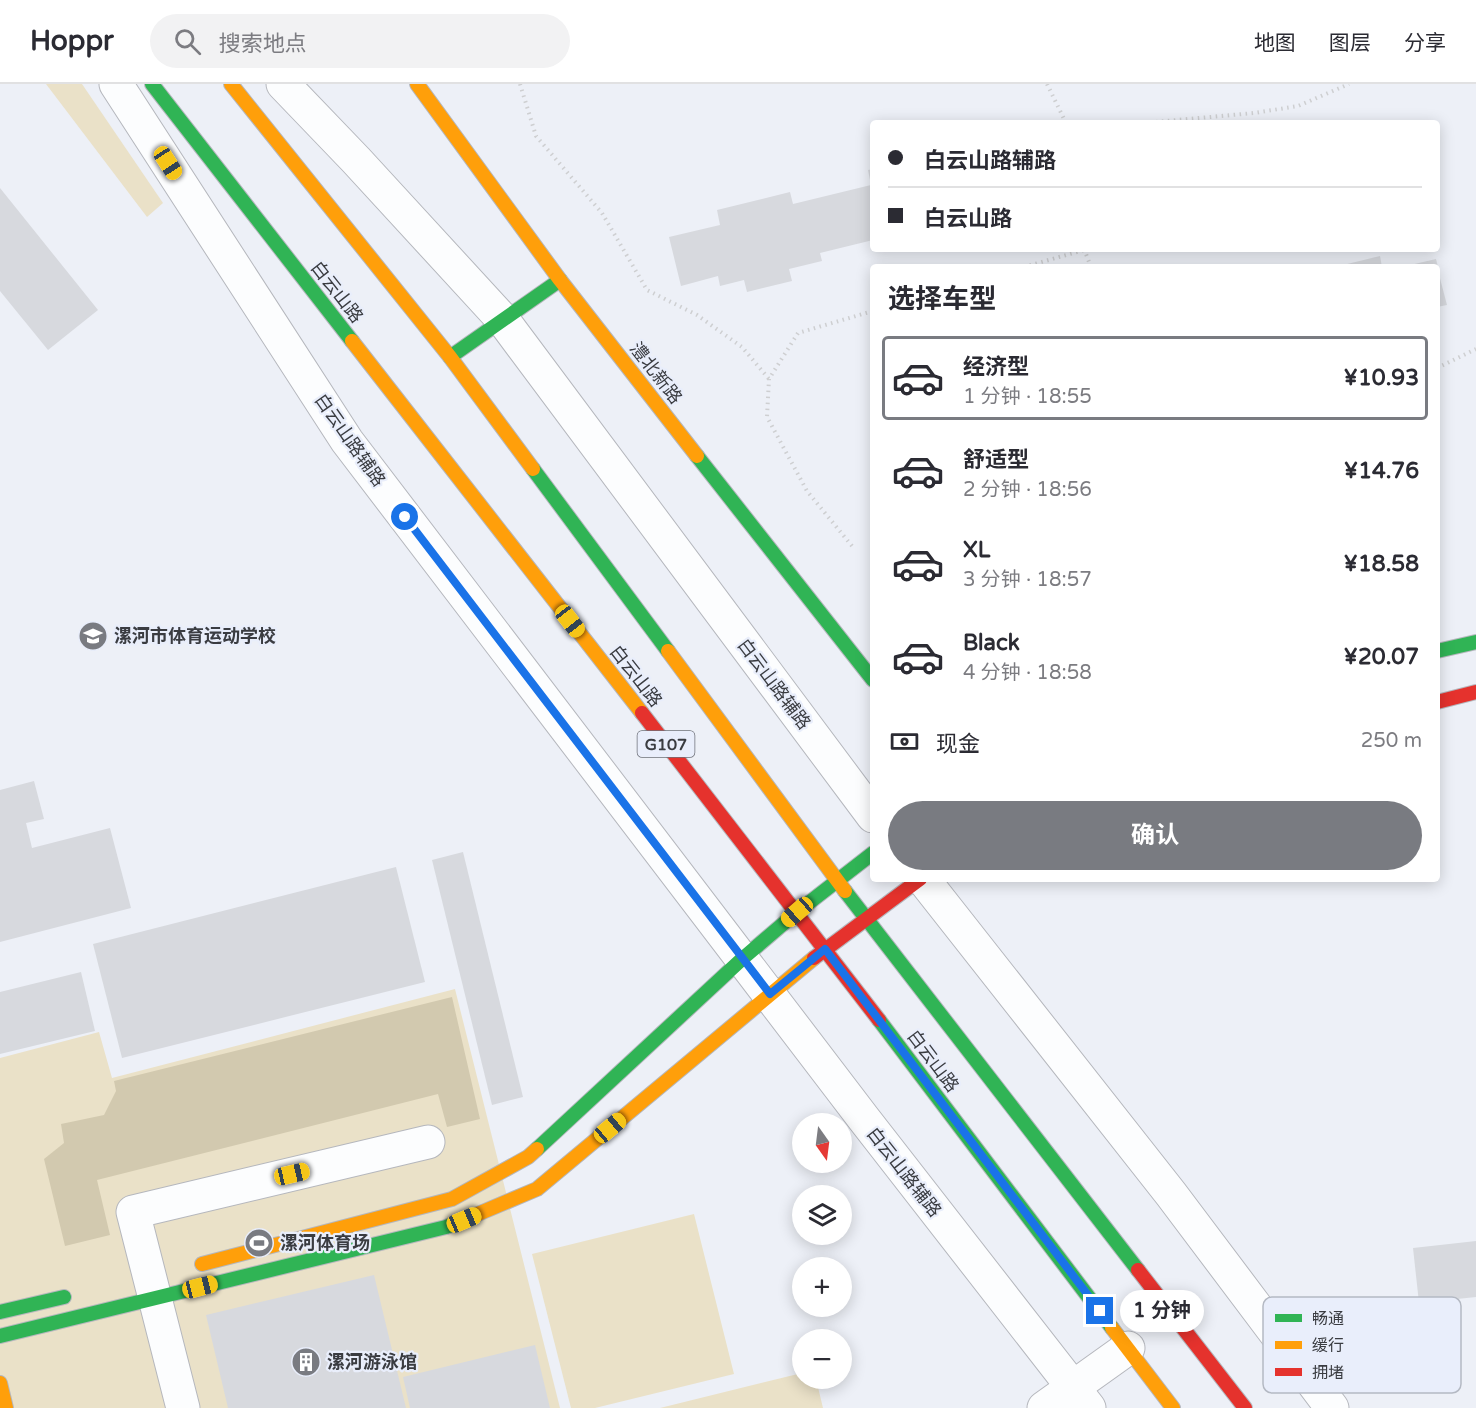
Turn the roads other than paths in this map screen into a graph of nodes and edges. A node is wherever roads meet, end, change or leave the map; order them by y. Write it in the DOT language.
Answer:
graph roads {
  1 [pos="116,84"];
  2 [pos="152,84"];
  3 [pos="231,84"];
  4 [pos="283,84"];
  5 [pos="417,84"];
  6 [pos="560,280"];
  7 [pos="503,320"];
  8 [pos="450,357"];
  9 [pos="1476,642"];
  10 [pos="1440,650"];
  11 [pos="870,676"];
  12 [pos="1476,692"];
  13 [pos="1440,701"];
  14 [pos="870,812"];
  15 [pos="870,855"];
  16 [pos="837,880"];
  17 [pos="918,882"];
  18 [pos="924,882"];
  19 [pos="797,912"];
  20 [pos="867,918"];
  21 [pos="825,949"];
  22 [pos="742,959"];
  23 [pos="770,994"];
  24 [pos="428,1142"];
  25 [pos="194,1266"];
  26 [pos="151,1283"];
  27 [pos="80,1293"];
  28 [pos="0,1312"];
  29 [pos="1263,1316"];
  30 [pos="0,1336"];
  31 [pos="1128,1348"];
  32 [pos="0,1383"];
  33 [pos="1321,1393"];
  34 [pos="1081,1398"];
  35 [pos="6,1408"];
  36 [pos="183,1408"];
  37 [pos="1044,1408"];
  38 [pos="1173,1408"];
  39 [pos="1245,1408"];
  40 [pos="1332,1408"];
  1 -- 22 [label="street, 白云山路辅路"];
  2 -- 19 [label="main road, 白云山路 / G107"];
  3 -- 8 [label="main road, 白云山路 / G107"];
  4 -- 7 [label="street, 白云山路辅路"];
  5 -- 6 [label="main road, 澧北新路"];
  6 -- 7 [label="main road"];
  6 -- 11 [label="main road, 澧北新路"];
  7 -- 8 [label="main road"];
  7 -- 14 [label="street, 白云山路辅路"];
  8 -- 16 [label="main road, 白云山路 / G107"];
  9 -- 10 [label="main road"];
  12 -- 13 [label="main road"];
  15 -- 16 [label="main road"];
  16 -- 19 [label="main road"];
  16 -- 20 [label="main road, 白云山路 / G107"];
  17 -- 20 [label="main road"];
  18 -- 29 [label="street"];
  19 -- 21 [label="main road, 白云山路 / G107"];
  19 -- 22 [label="main road"];
  20 -- 21 [label="main road"];
  20 -- 39 [label="main road, 白云山路 / G107"];
  21 -- 23 [label="main road"];
  21 -- 31 [label="main road, 白云山路 / G107"];
  22 -- 23 [label="street, 白云山路辅路"];
  22 -- 25 [label="main road"];
  23 -- 26 [label="main road"];
  23 -- 34 [label="street, 白云山路辅路"];
  24 -- 26 [label="street"];
  26 -- 30 [label="main road"];
  26 -- 36 [label="street"];
  27 -- 28 [label="main road"];
  31 -- 34 [label="street"];
  31 -- 38 [label="main road, 白云山路 / G107"];
  32 -- 35 [label="main road"];
  33 -- 40 [label="street"];
  34 -- 37 [label="street"];
}
